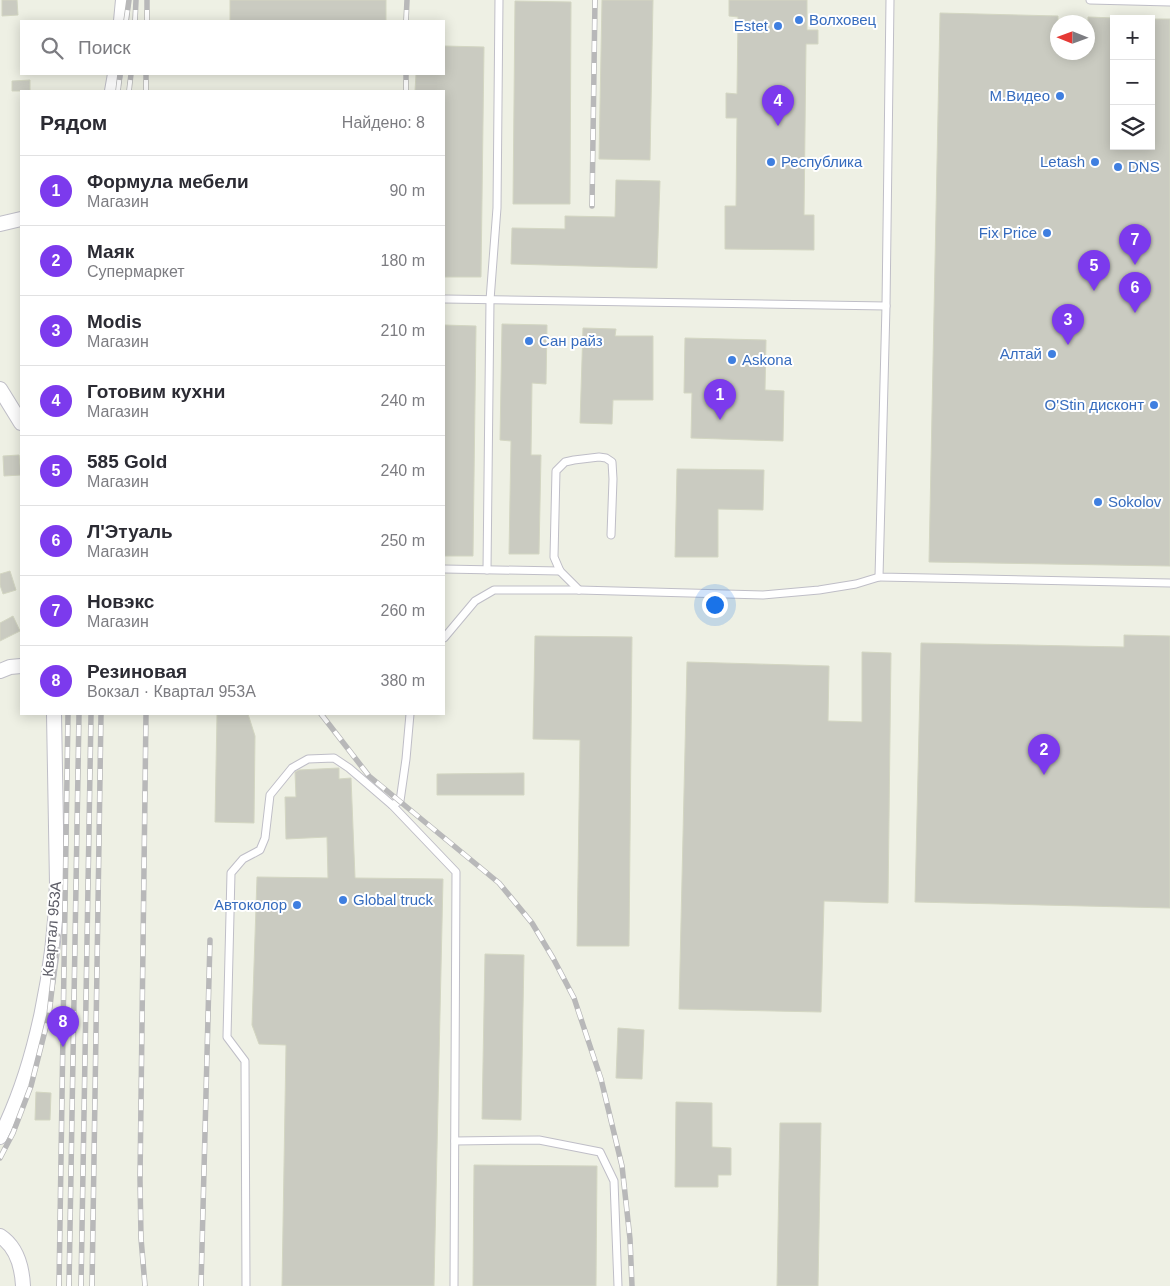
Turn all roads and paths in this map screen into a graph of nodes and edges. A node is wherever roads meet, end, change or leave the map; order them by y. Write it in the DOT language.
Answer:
graph roads {
  1 [pos="123,0"];
  2 [pos="499,0"];
  3 [pos="890,0"];
  4 [pos="1090,0"];
  5 [pos="1170,2"];
  6 [pos="121,20"];
  7 [pos="114,75"];
  8 [pos="112,90"];
  9 [pos="20,218"];
  10 [pos="0,224"];
  11 [pos="445,299"];
  12 [pos="490,300"];
  13 [pos="886,306"];
  14 [pos="0,389"];
  15 [pos="20,421"];
  16 [pos="611,535"];
  17 [pos="445,569"];
  18 [pos="487,570"];
  19 [pos="560,570"];
  20 [pos="879,577"];
  21 [pos="1170,583"];
  22 [pos="579,590"];
  23 [pos="445,637"];
  24 [pos="20,666"];
  25 [pos="0,671"];
  26 [pos="54,715"];
  27 [pos="410,715"];
  28 [pos="392,805"];
  29 [pos="1,1133"];
  30 [pos="455,1141"];
  31 [pos="0,1236"];
  32 [pos="23,1286"];
  33 [pos="246,1286"];
  34 [pos="454,1286"];
  35 [pos="618,1286"];
  1 -- 6 [label="street"];
  2 -- 12 [label="lane"];
  3 -- 13 [label="lane"];
  4 -- 5 [label="lane"];
  7 -- 8 [label="street"];
  9 -- 10 [label="street"];
  11 -- 12 [label="lane"];
  12 -- 13 [label="lane"];
  12 -- 18 [label="lane"];
  13 -- 20 [label="lane"];
  14 -- 15 [label="street"];
  16 -- 19 [label="lane"];
  17 -- 18 [label="lane"];
  18 -- 19 [label="lane"];
  19 -- 22 [label="lane"];
  20 -- 21 [label="lane"];
  20 -- 22 [label="lane"];
  22 -- 23 [label="lane"];
  24 -- 25 [label="street"];
  26 -- 29 [label="street, Квартал 953А"];
  27 -- 28 [label="lane"];
  28 -- 30 [label="lane"];
  28 -- 33 [label="lane"];
  30 -- 34 [label="lane"];
  30 -- 35 [label="lane"];
  31 -- 32 [label="street"];
}
